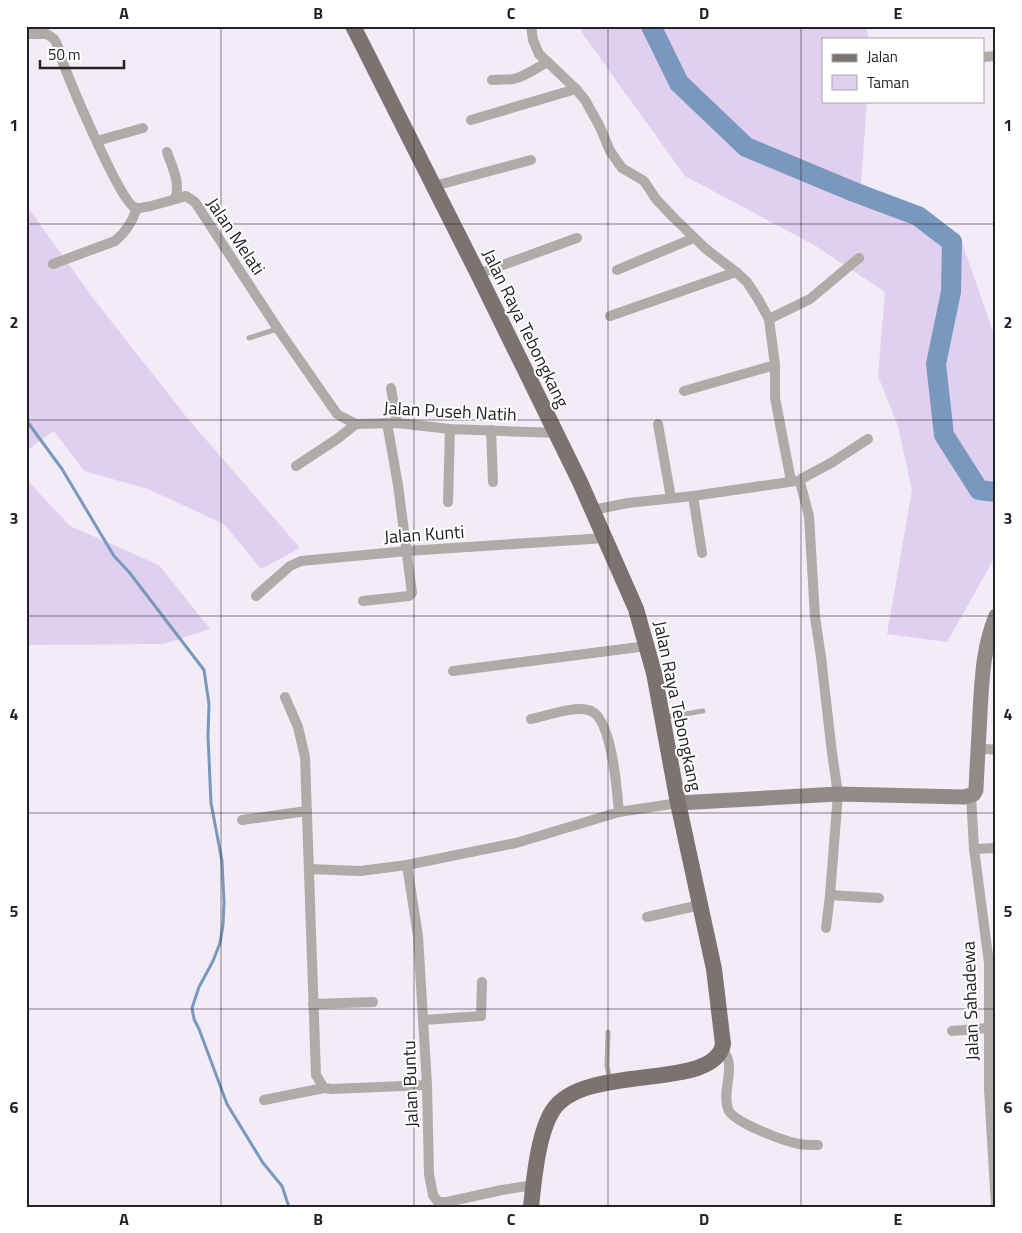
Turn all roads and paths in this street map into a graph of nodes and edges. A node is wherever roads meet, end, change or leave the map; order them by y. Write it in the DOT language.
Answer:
graph roads {
  1 [pos="353,26"];
  2 [pos="531,26"];
  3 [pos="26,34"];
  4 [pos="547,62"];
  5 [pos="492,80"];
  6 [pos="576,89"];
  7 [pos="471,120"];
  8 [pos="143,128"];
  9 [pos="97,140"];
  10 [pos="167,152"];
  11 [pos="532,160"];
  12 [pos="434,186"];
  13 [pos="174,199"];
  14 [pos="137,208"];
  15 [pos="577,238"];
  16 [pos="694,238"];
  17 [pos="859,258"];
  18 [pos="53,264"];
  19 [pos="617,270"];
  20 [pos="736,272"];
  21 [pos="478,274"];
  22 [pos="610,316"];
  23 [pos="769,319"];
  24 [pos="278,329"];
  25 [pos="249,338"];
  26 [pos="775,365"];
  27 [pos="391,388"];
  28 [pos="684,391"];
  29 [pos="344,418"];
  30 [pos="392,423"];
  31 [pos="356,424"];
  32 [pos="658,424"];
  33 [pos="450,429"];
  34 [pos="492,430"];
  35 [pos="556,433"];
  36 [pos="868,439"];
  37 [pos="296,466"];
  38 [pos="493,482"];
  39 [pos="795,482"];
  40 [pos="693,496"];
  41 [pos="671,498"];
  42 [pos="448,502"];
  43 [pos="593,510"];
  44 [pos="606,538"];
  45 [pos="407,551"];
  46 [pos="702,553"];
  47 [pos="256,596"];
  48 [pos="363,601"];
  49 [pos="996,616"];
  50 [pos="647,646"];
  51 [pos="453,671"];
  52 [pos="285,697"];
  53 [pos="704,711"];
  54 [pos="663,718"];
  55 [pos="531,719"];
  56 [pos="978,748"];
  57 [pos="996,750"];
  58 [pos="838,794"];
  59 [pos="971,796"];
  60 [pos="678,803"];
  61 [pos="307,811"];
  62 [pos="619,812"];
  63 [pos="242,820"];
  64 [pos="996,848"];
  65 [pos="974,849"];
  66 [pos="408,865"];
  67 [pos="310,869"];
  68 [pos="830,894"];
  69 [pos="879,898"];
  70 [pos="700,906"];
  71 [pos="647,917"];
  72 [pos="826,928"];
  73 [pos="992,962"];
  74 [pos="482,982"];
  75 [pos="373,1002"];
  76 [pos="313,1004"];
  77 [pos="424,1020"];
  78 [pos="988,1028"];
  79 [pos="952,1031"];
  80 [pos="608,1032"];
  81 [pos="722,1050"];
  82 [pos="610,1082"];
  83 [pos="427,1085"];
  84 [pos="324,1088"];
  85 [pos="264,1100"];
  86 [pos="993,1123"];
  87 [pos="818,1145"];
  88 [pos="534,1185"];
  89 [pos="436,1204"];
  90 [pos="531,1207"];
  91 [pos="996,1207"];
  1 -- 12 [label="main road, Jalan Raya Tebongkang"];
  2 -- 4 [label="street"];
  3 -- 9 [label="street"];
  4 -- 5 [label="street"];
  4 -- 6 [label="street"];
  6 -- 7 [label="street"];
  6 -- 16 [label="street"];
  8 -- 9 [label="street"];
  9 -- 14 [label="street"];
  10 -- 13 [label="street"];
  11 -- 12 [label="street"];
  12 -- 21 [label="main road, Jalan Raya Tebongkang"];
  13 -- 14 [label="street, Jalan Melati"];
  13 -- 24 [label="street, Jalan Melati"];
  14 -- 18 [label="street"];
  15 -- 21 [label="street"];
  16 -- 19 [label="street"];
  16 -- 20 [label="street"];
  17 -- 23 [label="street"];
  20 -- 22 [label="street"];
  20 -- 23 [label="street"];
  21 -- 35 [label="main road, Jalan Raya Tebongkang"];
  23 -- 26 [label="street"];
  24 -- 25 [label="lane"];
  24 -- 29 [label="street, Jalan Melati"];
  26 -- 28 [label="street"];
  26 -- 39 [label="street"];
  27 -- 30 [label="street"];
  29 -- 31 [label="street, Jalan Puseh Natih"];
  30 -- 31 [label="street, Jalan Puseh Natih"];
  30 -- 33 [label="street, Jalan Puseh Natih"];
  30 -- 45 [label="street"];
  31 -- 37 [label="street"];
  32 -- 41 [label="street"];
  33 -- 34 [label="street, Jalan Puseh Natih"];
  33 -- 42 [label="street"];
  34 -- 35 [label="street, Jalan Puseh Natih"];
  34 -- 38 [label="street"];
  35 -- 43 [label="main road, Jalan Raya Tebongkang"];
  36 -- 39 [label="street"];
  39 -- 40 [label="street"];
  39 -- 58 [label="street"];
  40 -- 41 [label="street"];
  40 -- 46 [label="street"];
  41 -- 43 [label="street"];
  43 -- 44 [label="main road, Jalan Raya Tebongkang"];
  44 -- 45 [label="street, Jalan Kunti"];
  44 -- 50 [label="main road, Jalan Raya Tebongkang"];
  45 -- 47 [label="street, Jalan Kunti"];
  45 -- 48 [label="street"];
  49 -- 56 [label="main road"];
  50 -- 51 [label="street"];
  50 -- 54 [label="main road, Jalan Raya Tebongkang"];
  52 -- 61 [label="street"];
  53 -- 54 [label="lane"];
  54 -- 60 [label="main road, Jalan Raya Tebongkang"];
  55 -- 62 [label="street"];
  56 -- 57 [label="street"];
  56 -- 59 [label="main road"];
  58 -- 59 [label="main road"];
  58 -- 60 [label="main road"];
  58 -- 68 [label="street"];
  59 -- 65 [label="street, Jalan Sahadewa"];
  60 -- 62 [label="street"];
  60 -- 70 [label="main road, Jalan Raya Tebongkang"];
  61 -- 63 [label="street"];
  61 -- 67 [label="street"];
  62 -- 66 [label="street"];
  64 -- 65 [label="street"];
  65 -- 73 [label="street, Jalan Sahadewa"];
  66 -- 67 [label="street"];
  66 -- 77 [label="street, Jalan Buntu"];
  67 -- 76 [label="street"];
  68 -- 69 [label="street"];
  68 -- 72 [label="street"];
  70 -- 71 [label="street"];
  70 -- 81 [label="main road, Jalan Raya Tebongkang"];
  73 -- 78 [label="street, Jalan Sahadewa"];
  74 -- 77 [label="street"];
  75 -- 76 [label="street"];
  76 -- 84 [label="street"];
  77 -- 83 [label="street, Jalan Buntu"];
  78 -- 79 [label="street"];
  78 -- 86 [label="street, Jalan Sahadewa"];
  80 -- 82 [label="lane"];
  81 -- 82 [label="main road"];
  81 -- 87 [label="street"];
  82 -- 88 [label="main road"];
  83 -- 84 [label="street"];
  83 -- 89 [label="street, Jalan Buntu"];
  84 -- 85 [label="street"];
  86 -- 91 [label="street, Jalan Sahadewa"];
  88 -- 89 [label="street, Jalan Buntu"];
  88 -- 90 [label="main road"];
}
